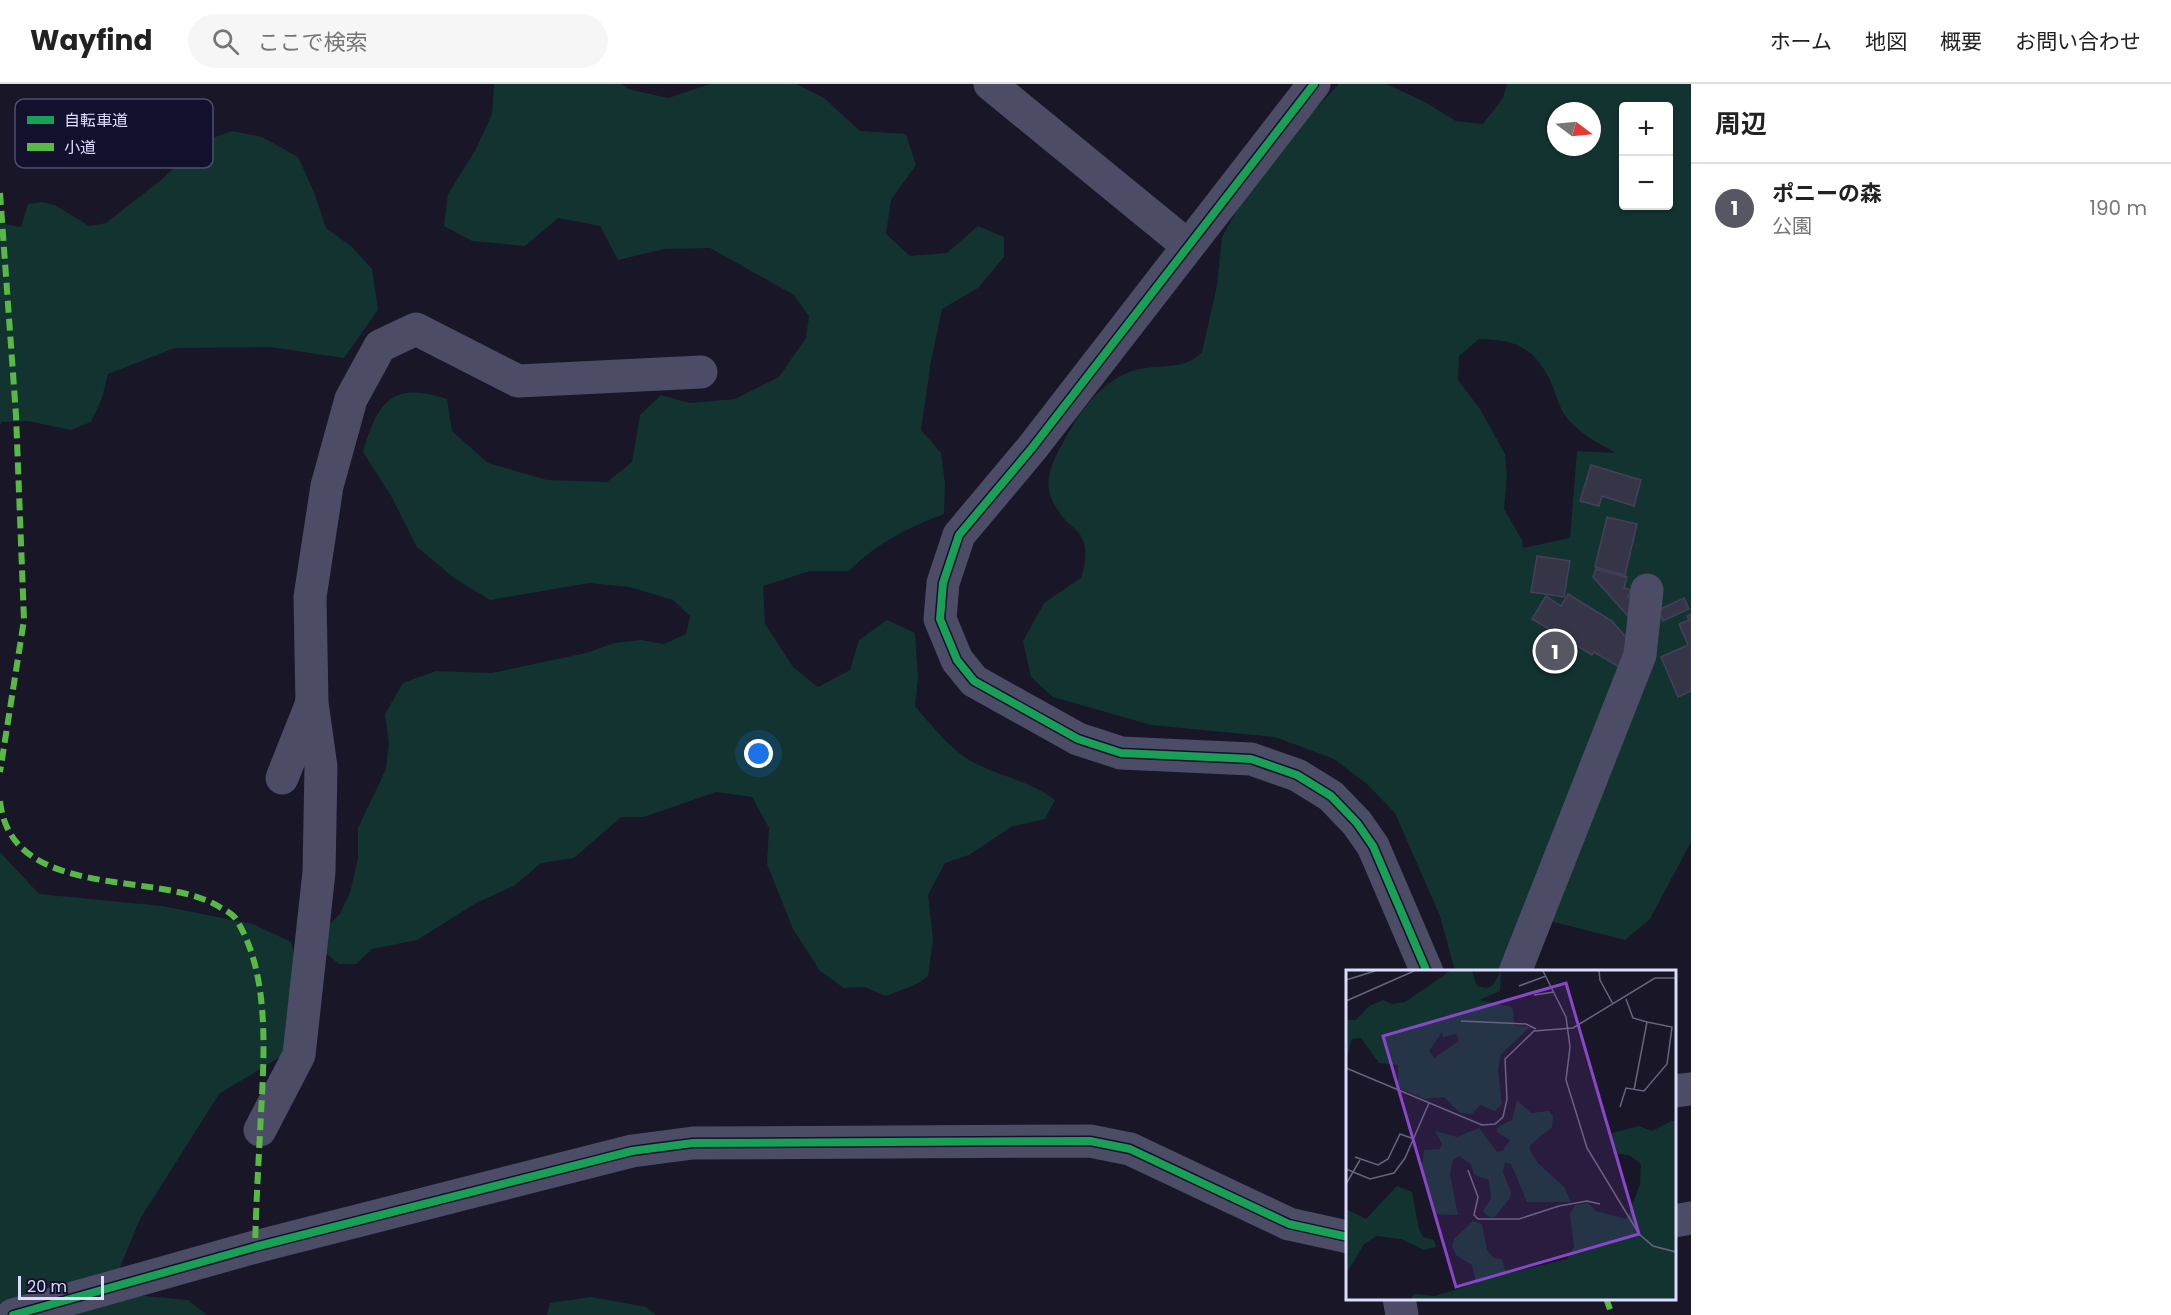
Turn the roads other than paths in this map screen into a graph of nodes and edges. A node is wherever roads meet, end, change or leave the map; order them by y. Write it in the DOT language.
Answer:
graph roads {
  1 [pos="1314,84"];
  2 [pos="994,85"];
  3 [pos="1188,246"];
  4 [pos="701,372"];
  5 [pos="1647,590"];
  6 [pos="312,703"];
  7 [pos="282,778"];
  8 [pos="1426,970"];
  9 [pos="1516,970"];
  10 [pos="1691,1089"];
  11 [pos="1676,1093"];
  12 [pos="260,1130"];
  13 [pos="1691,1218"];
  14 [pos="1676,1221"];
  15 [pos="1346,1237"];
  16 [pos="1399,1300"];
  17 [pos="13,1315"];
  18 [pos="1402,1315"];
  1 -- 3 [label="street"];
  2 -- 3 [label="street"];
  3 -- 8 [label="street"];
  4 -- 6 [label="street"];
  5 -- 9 [label="street"];
  6 -- 7 [label="street"];
  6 -- 12 [label="street"];
  10 -- 11 [label="street"];
  13 -- 14 [label="street"];
  15 -- 17 [label="street"];
  16 -- 18 [label="street"];
}
